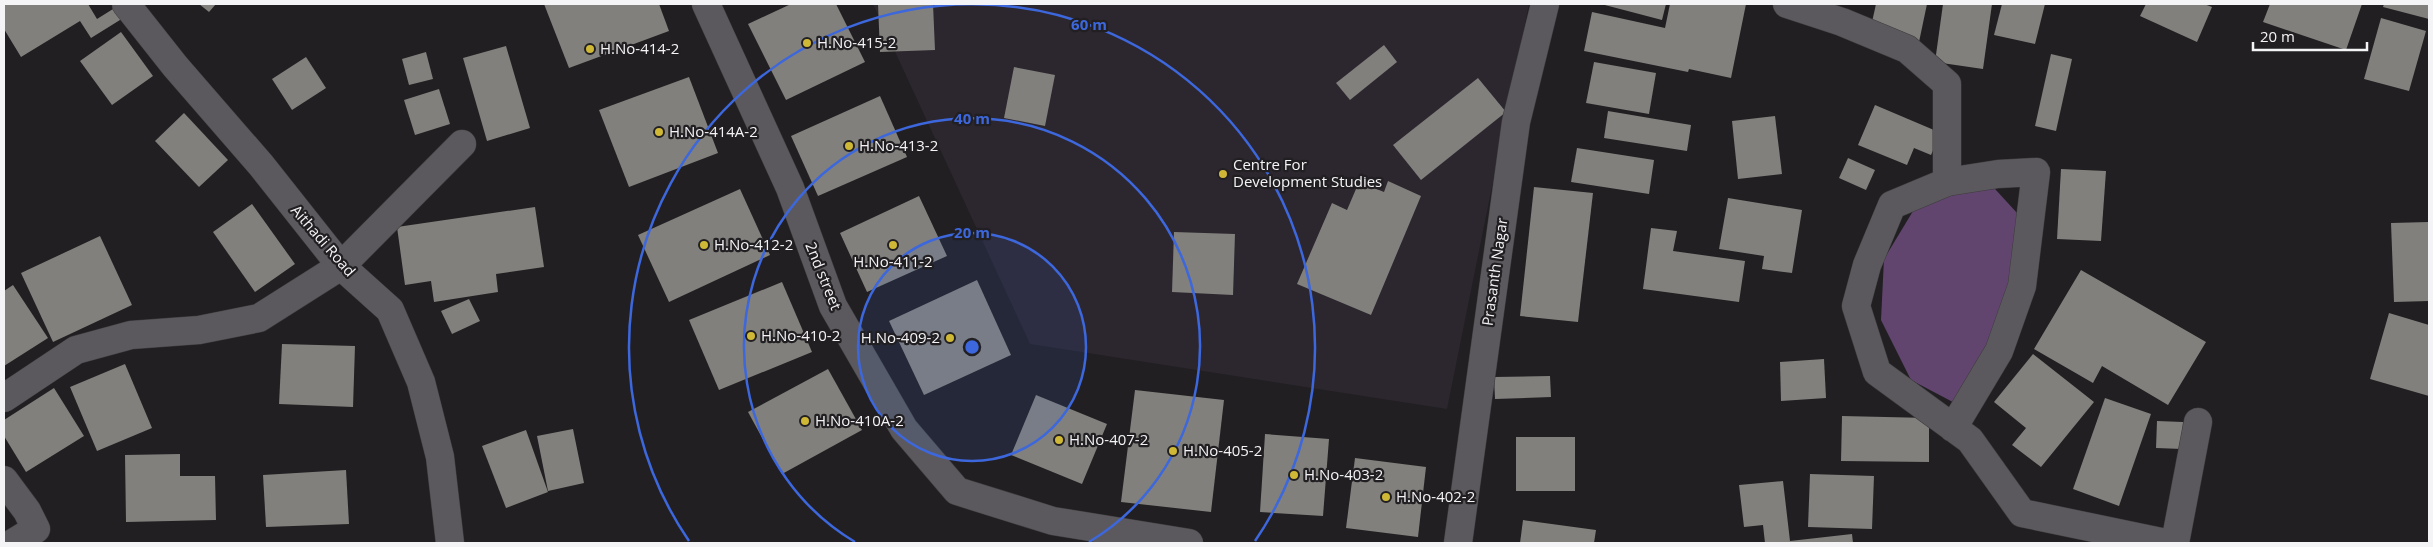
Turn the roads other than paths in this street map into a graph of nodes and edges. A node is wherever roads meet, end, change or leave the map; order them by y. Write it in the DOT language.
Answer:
graph roads {
  1 [pos="126,4"];
  2 [pos="706,4"];
  3 [pos="1545,4"];
  4 [pos="1787,4"];
  5 [pos="462,144"];
  6 [pos="1947,182"];
  7 [pos="341,266"];
  8 [pos="4,398"];
  9 [pos="2198,422"];
  10 [pos="1953,428"];
  11 [pos="4,480"];
  12 [pos="13,543"];
  13 [pos="450,543"];
  14 [pos="1189,543"];
  15 [pos="1458,543"];
  16 [pos="2166,543"];
  17 [pos="2175,543"];
  1 -- 7 [label="street, Aithadi Road"];
  2 -- 14 [label="street, 2nd street"];
  3 -- 15 [label="street, Prasanth Nagar"];
  4 -- 6 [label="street"];
  5 -- 7 [label="street"];
  6 -- 10 [label="street"];
  6 -- 10 [label="street"];
  7 -- 8 [label="street"];
  7 -- 13 [label="street, Aithadi Road"];
  9 -- 17 [label="street"];
  10 -- 16 [label="street"];
  11 -- 12 [label="street"];
}
